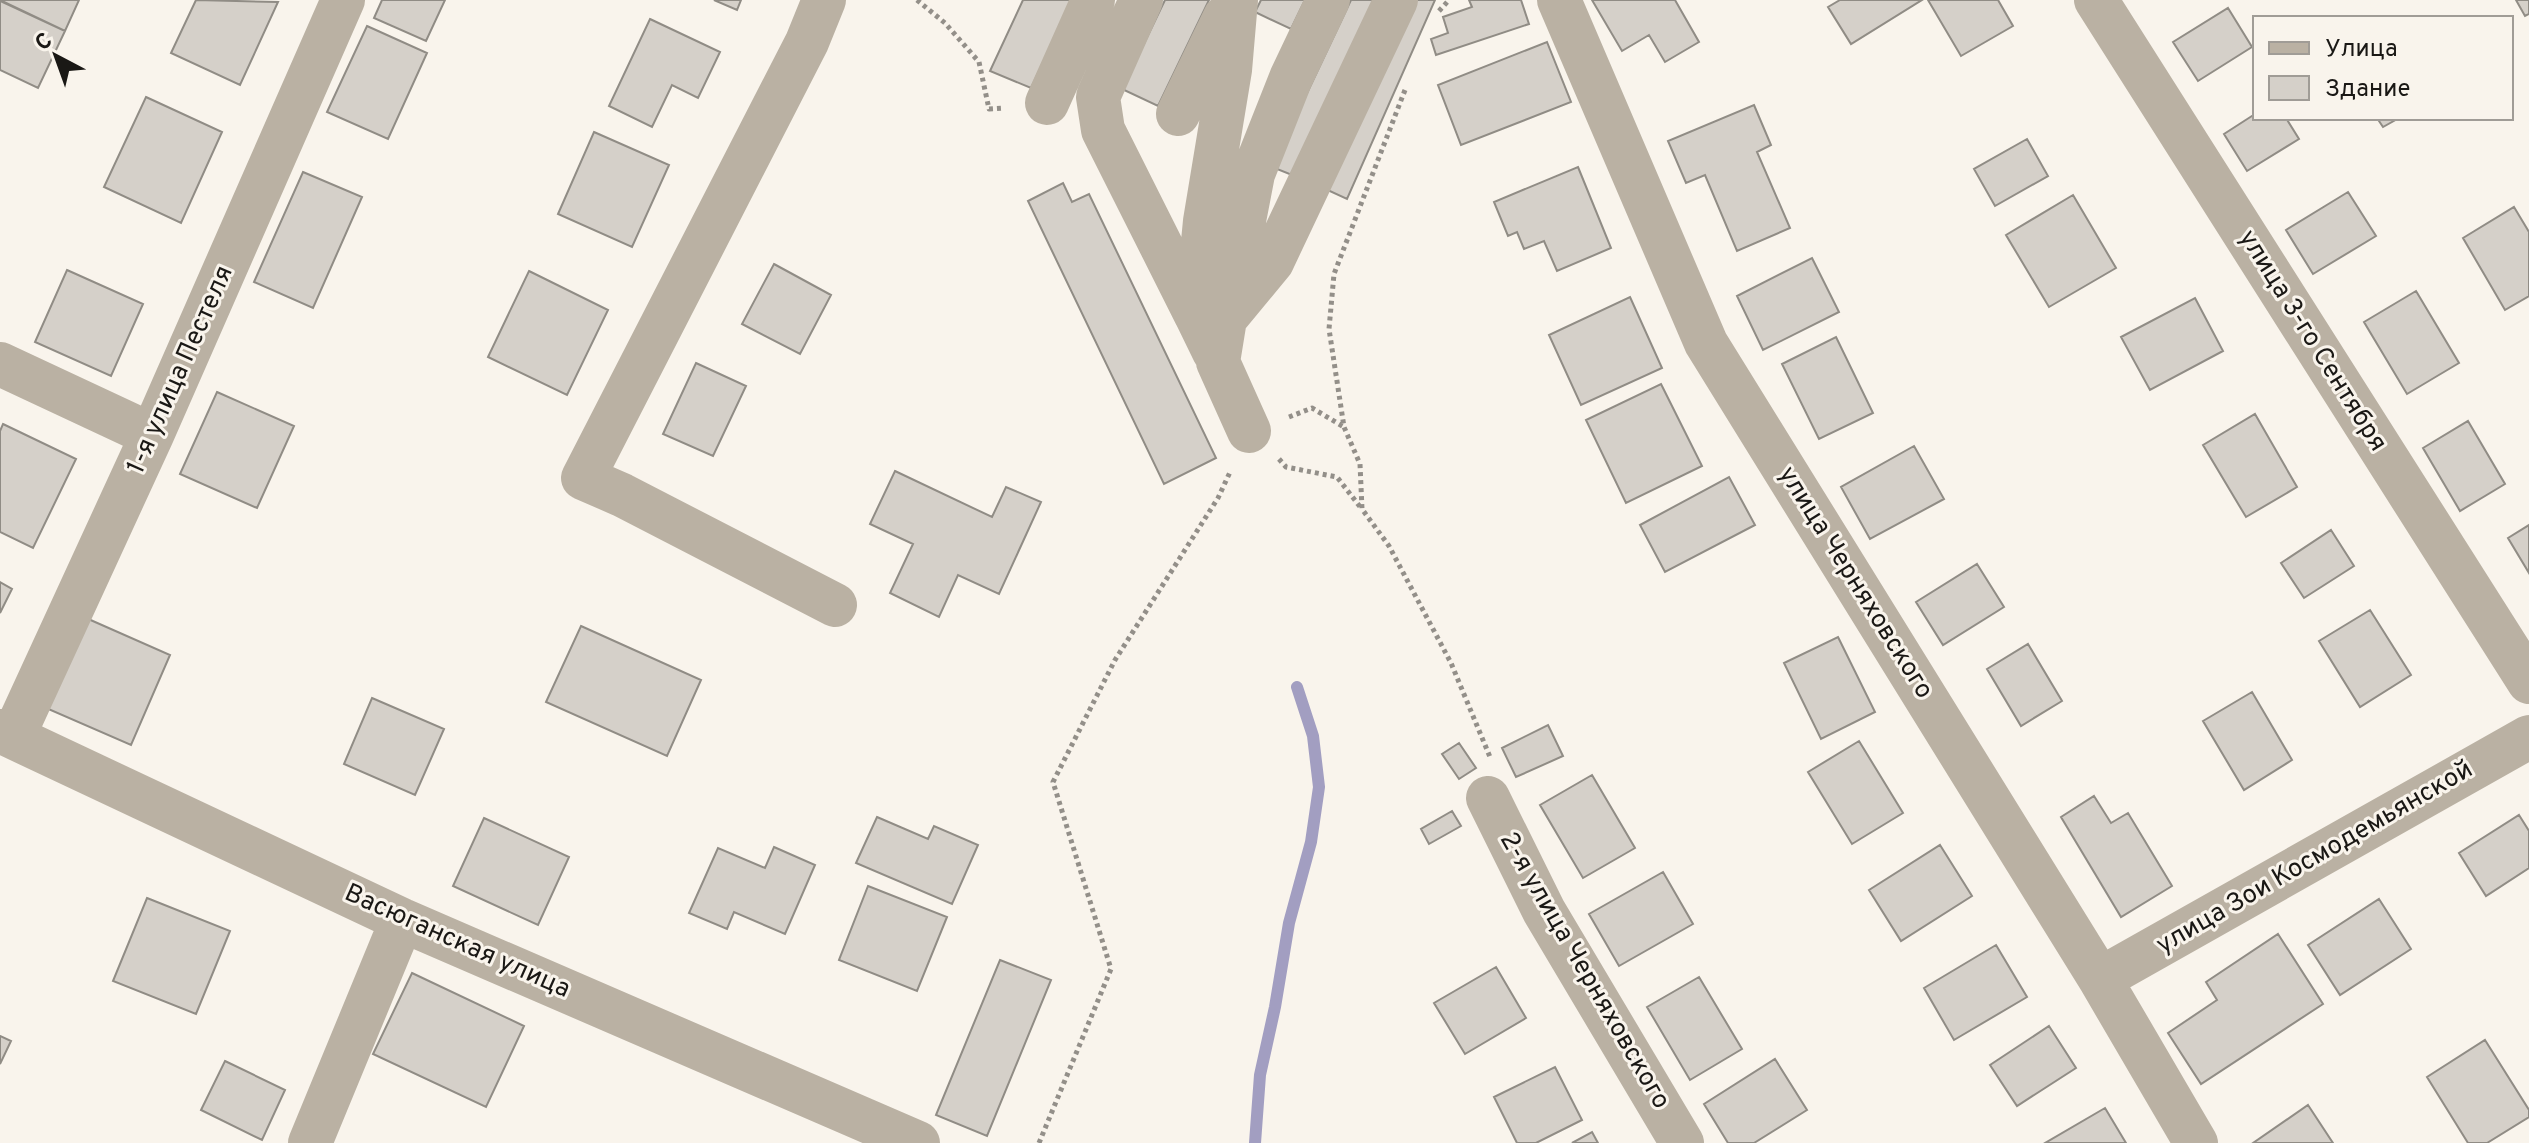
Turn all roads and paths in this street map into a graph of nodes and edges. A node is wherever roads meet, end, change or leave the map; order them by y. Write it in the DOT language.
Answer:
graph roads {
  1 [pos="343,0"];
  2 [pos="824,0"];
  3 [pos="1093,0"];
  4 [pos="1141,0"];
  5 [pos="1234,0"];
  6 [pos="1328,0"];
  7 [pos="1396,0"];
  8 [pos="1449,0"];
  9 [pos="1559,0"];
  10 [pos="2096,0"];
  11 [pos="1433,23"];
  12 [pos="1406,88"];
  13 [pos="1047,103"];
  14 [pos="1178,114"];
  15 [pos="1210,317"];
  16 [pos="0,364"];
  17 [pos="1344,427"];
  18 [pos="1249,431"];
  19 [pos="152,435"];
  20 [pos="1362,509"];
  21 [pos="835,605"];
  22 [pos="2529,682"];
  23 [pos="7,734"];
  24 [pos="2529,737"];
  25 [pos="1488,798"];
  26 [pos="402,920"];
  27 [pos="2100,979"];
  28 [pos="310,1143"];
  29 [pos="918,1143"];
  30 [pos="1039,1143"];
  31 [pos="1682,1143"];
  32 [pos="2196,1143"];
  1 -- 19 [label="street, 1-я улица Пестеля"];
  2 -- 21 [label="street"];
  3 -- 13 [label="street"];
  4 -- 15 [label="street"];
  5 -- 14 [label="street"];
  5 -- 15 [label="street"];
  6 -- 15 [label="street"];
  7 -- 15 [label="street"];
  8 -- 11 [label="path"];
  9 -- 27 [label="street, улица Черняховского"];
  10 -- 22 [label="street, улица 3-го Сентября"];
  12 -- 17 [label="path"];
  15 -- 18 [label="street"];
  16 -- 19 [label="street"];
  17 -- 18 [label="path"];
  17 -- 20 [label="path"];
  18 -- 20 [label="path"];
  18 -- 30 [label="path"];
  19 -- 23 [label="street, 1-я улица Пестеля"];
  20 -- 25 [label="path"];
  23 -- 26 [label="street, Васюганская улица"];
  24 -- 27 [label="street, улица Зои Космодемьянской"];
  25 -- 31 [label="street, 2-я улица Черняховского"];
  26 -- 28 [label="street"];
  26 -- 29 [label="street, Васюганская улица"];
  27 -- 32 [label="street, улица Черняховского"];
}
